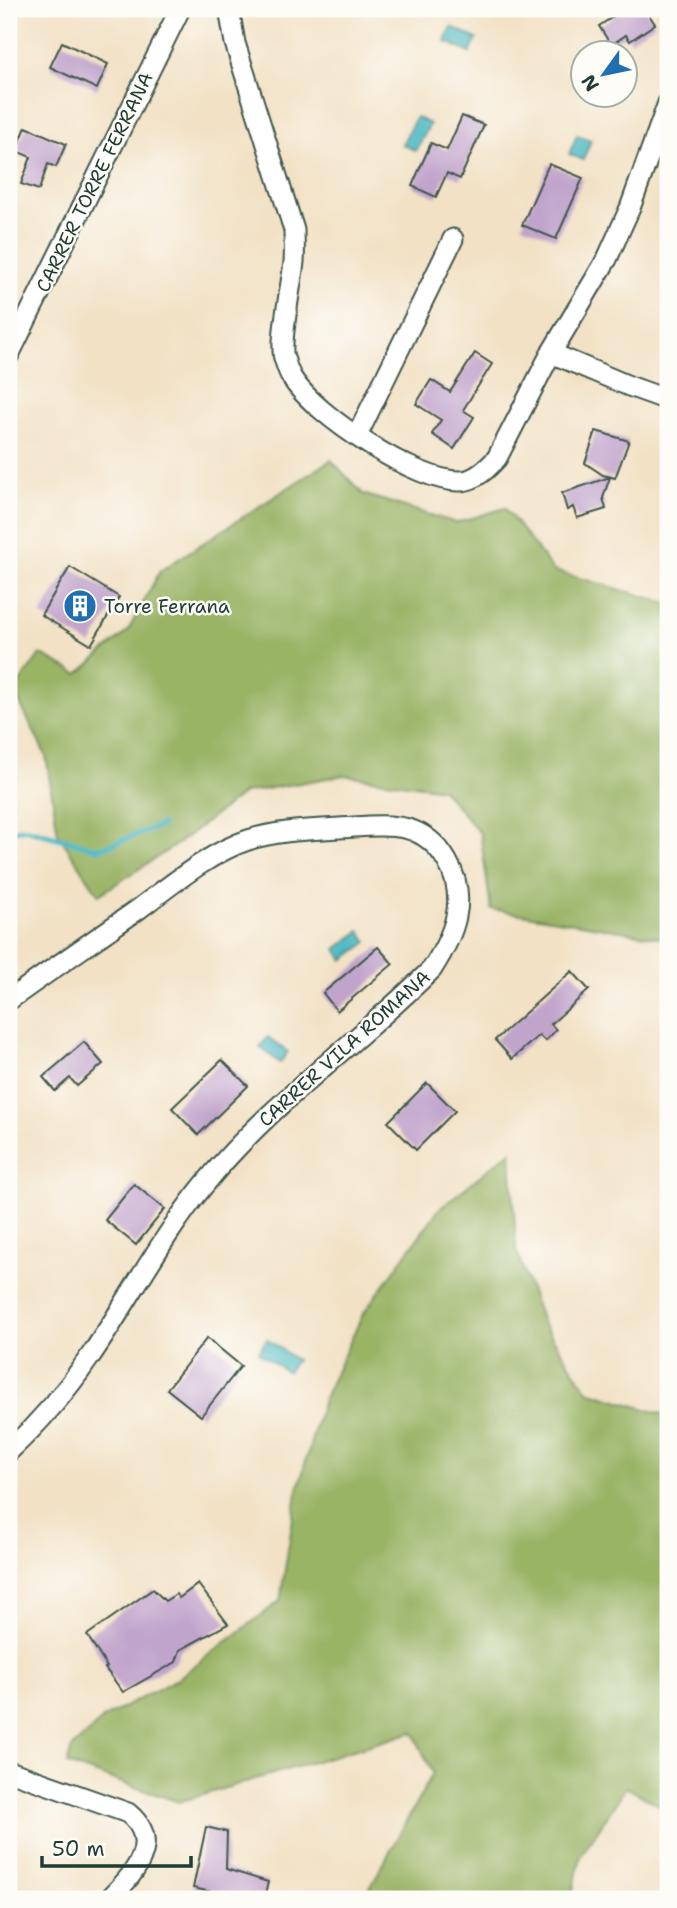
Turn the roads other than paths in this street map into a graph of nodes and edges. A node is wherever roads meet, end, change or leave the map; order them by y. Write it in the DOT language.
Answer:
graph roads {
  1 [pos="180,9"];
  2 [pos="229,9"];
  3 [pos="668,103"];
  4 [pos="453,239"];
  5 [pos="551,353"];
  6 [pos="9,355"];
  7 [pos="668,400"];
  8 [pos="357,436"];
  9 [pos="9,1000"];
  10 [pos="9,1451"];
  11 [pos="9,1771"];
  12 [pos="109,1899"];
  1 -- 6 [label="street, CARRER TORRE FERRANA"];
  2 -- 8 [label="street"];
  3 -- 5 [label="street"];
  4 -- 8 [label="street"];
  5 -- 7 [label="street"];
  5 -- 8 [label="street"];
  9 -- 10 [label="street, CARRER VILA ROMANA"];
  11 -- 12 [label="street"];
}
